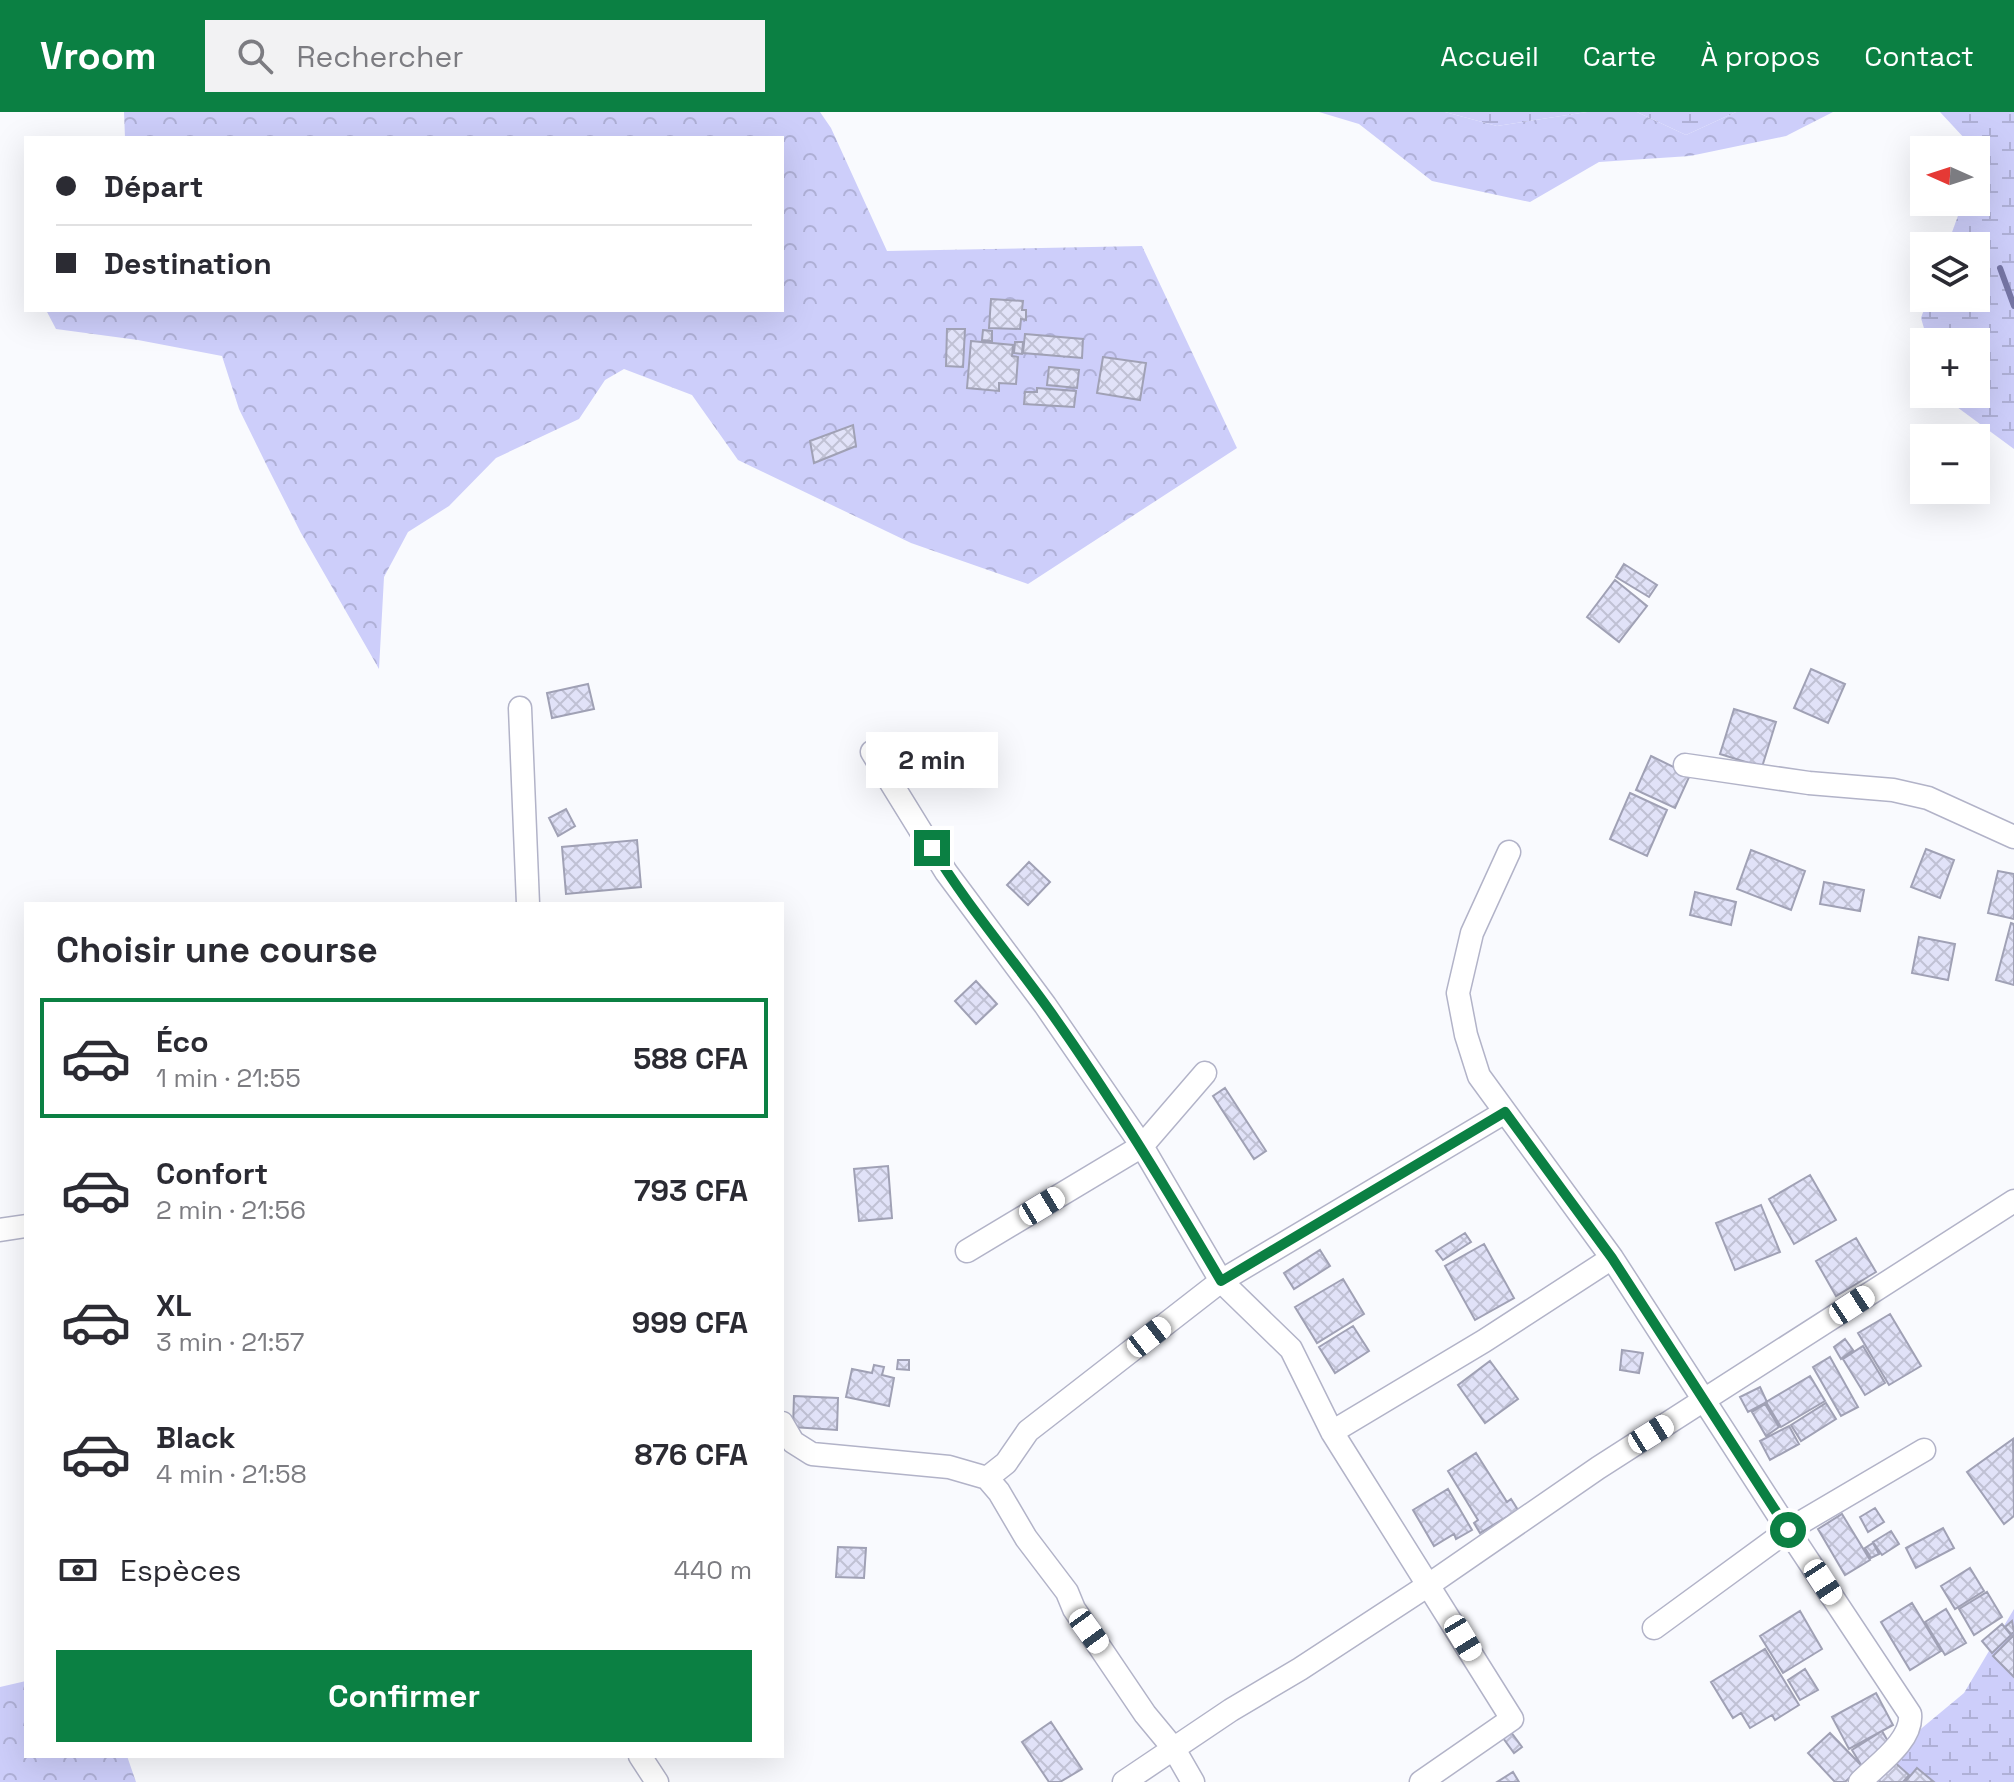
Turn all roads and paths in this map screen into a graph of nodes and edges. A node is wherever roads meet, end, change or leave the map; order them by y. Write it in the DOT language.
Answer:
graph roads {
  1 [pos="520,708"];
  2 [pos="872,752"];
  3 [pos="1685,765"];
  4 [pos="2014,837"];
  5 [pos="1509,852"];
  6 [pos="528,902"];
  7 [pos="1205,1073"];
  8 [pos="1505,1112"];
  9 [pos="1142,1146"];
  10 [pos="2014,1201"];
  11 [pos="24,1226"];
  12 [pos="0,1230"];
  13 [pos="967,1251"];
  14 [pos="1612,1258"];
  15 [pos="1221,1281"];
  16 [pos="1704,1401"];
  17 [pos="784,1426"];
  18 [pos="1332,1432"];
  19 [pos="1924,1450"];
  20 [pos="987,1478"];
  21 [pos="1788,1530"];
  22 [pos="1430,1584"];
  23 [pos="1654,1628"];
  24 [pos="1174,1749"];
  25 [pos="641,1758"];
  26 [pos="657,1782"];
  27 [pos="1124,1782"];
  28 [pos="1193,1782"];
  29 [pos="1421,1782"];
  30 [pos="1860,1782"];
  1 -- 6 [label="street"];
  2 -- 9 [label="street"];
  3 -- 4 [label="street"];
  5 -- 8 [label="street"];
  7 -- 9 [label="street"];
  8 -- 14 [label="street"];
  8 -- 15 [label="street"];
  9 -- 13 [label="street"];
  9 -- 15 [label="street"];
  10 -- 16 [label="street"];
  11 -- 12 [label="street"];
  14 -- 16 [label="street"];
  14 -- 18 [label="street"];
  15 -- 18 [label="street"];
  15 -- 20 [label="street"];
  16 -- 21 [label="street"];
  16 -- 22 [label="street"];
  17 -- 20 [label="street"];
  18 -- 22 [label="street"];
  19 -- 21 [label="street"];
  20 -- 24 [label="street"];
  21 -- 23 [label="street"];
  21 -- 30 [label="street"];
  22 -- 24 [label="street"];
  22 -- 29 [label="street"];
  24 -- 27 [label="street"];
  24 -- 28 [label="street"];
  25 -- 26 [label="street"];
}
